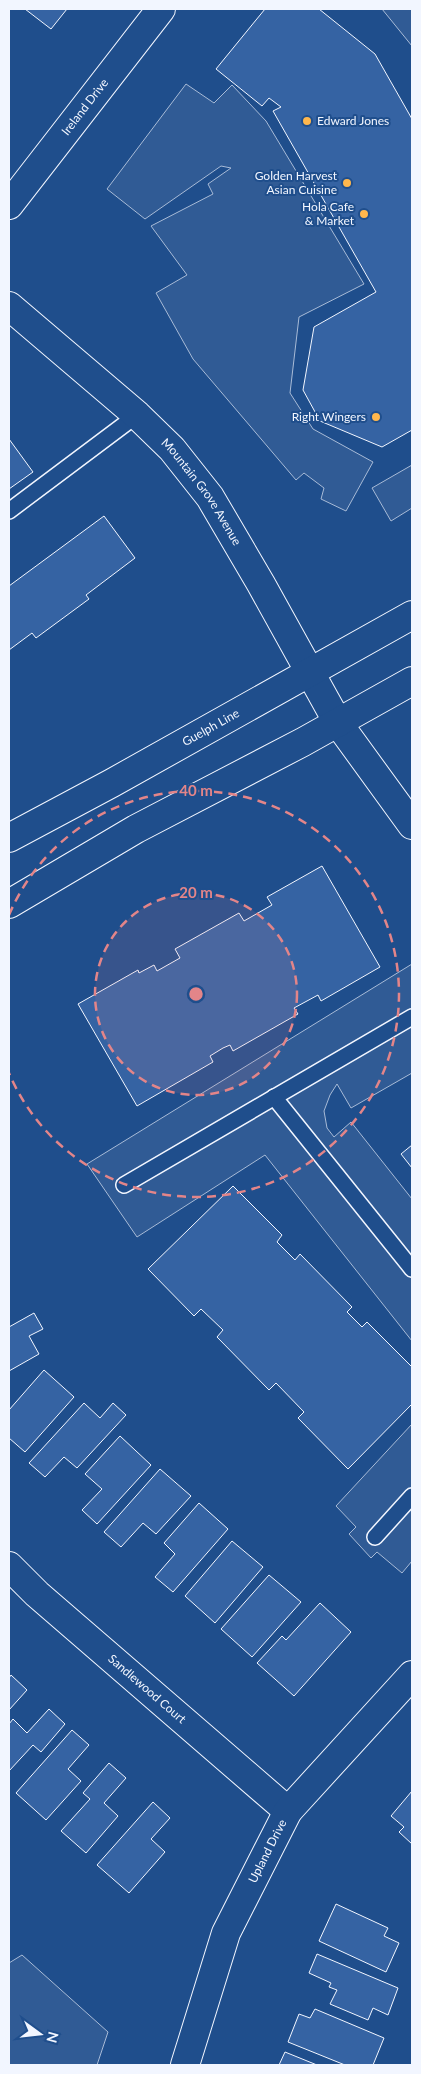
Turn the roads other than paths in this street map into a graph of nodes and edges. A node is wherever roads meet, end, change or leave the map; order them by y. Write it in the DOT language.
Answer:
graph roads {
  1 [pos="161,9"];
  2 [pos="9,205"];
  3 [pos="9,306"];
  4 [pos="137,415"];
  5 [pos="9,511"];
  6 [pos="412,615"];
  7 [pos="309,672"];
  8 [pos="412,681"];
  9 [pos="338,722"];
  10 [pos="412,825"];
  11 [pos="9,838"];
  12 [pos="9,904"];
  13 [pos="412,1017"];
  14 [pos="274,1097"];
  15 [pos="124,1185"];
  16 [pos="412,1269"];
  17 [pos="412,1496"];
  18 [pos="375,1537"];
  19 [pos="9,1566"];
  20 [pos="412,1675"];
  21 [pos="288,1811"];
  22 [pos="185,2065"];
  1 -- 2 [label="street, Ireland Drive"];
  3 -- 4 [label="street, Mountain Grove Avenue"];
  4 -- 5 [label="lane"];
  4 -- 7 [label="street, Mountain Grove Avenue"];
  6 -- 7 [label="street, Guelph Line"];
  7 -- 9 [label="street, Mountain Grove Avenue"];
  7 -- 11 [label="street, Guelph Line"];
  8 -- 9 [label="street"];
  9 -- 10 [label="street, Mountain Grove Avenue"];
  9 -- 12 [label="street"];
  13 -- 14 [label="lane"];
  14 -- 15 [label="lane"];
  14 -- 16 [label="lane"];
  17 -- 18 [label="lane"];
  19 -- 21 [label="street, Sandlewood Court"];
  20 -- 21 [label="street, Upland Drive"];
  21 -- 22 [label="street, Upland Drive"];
}
